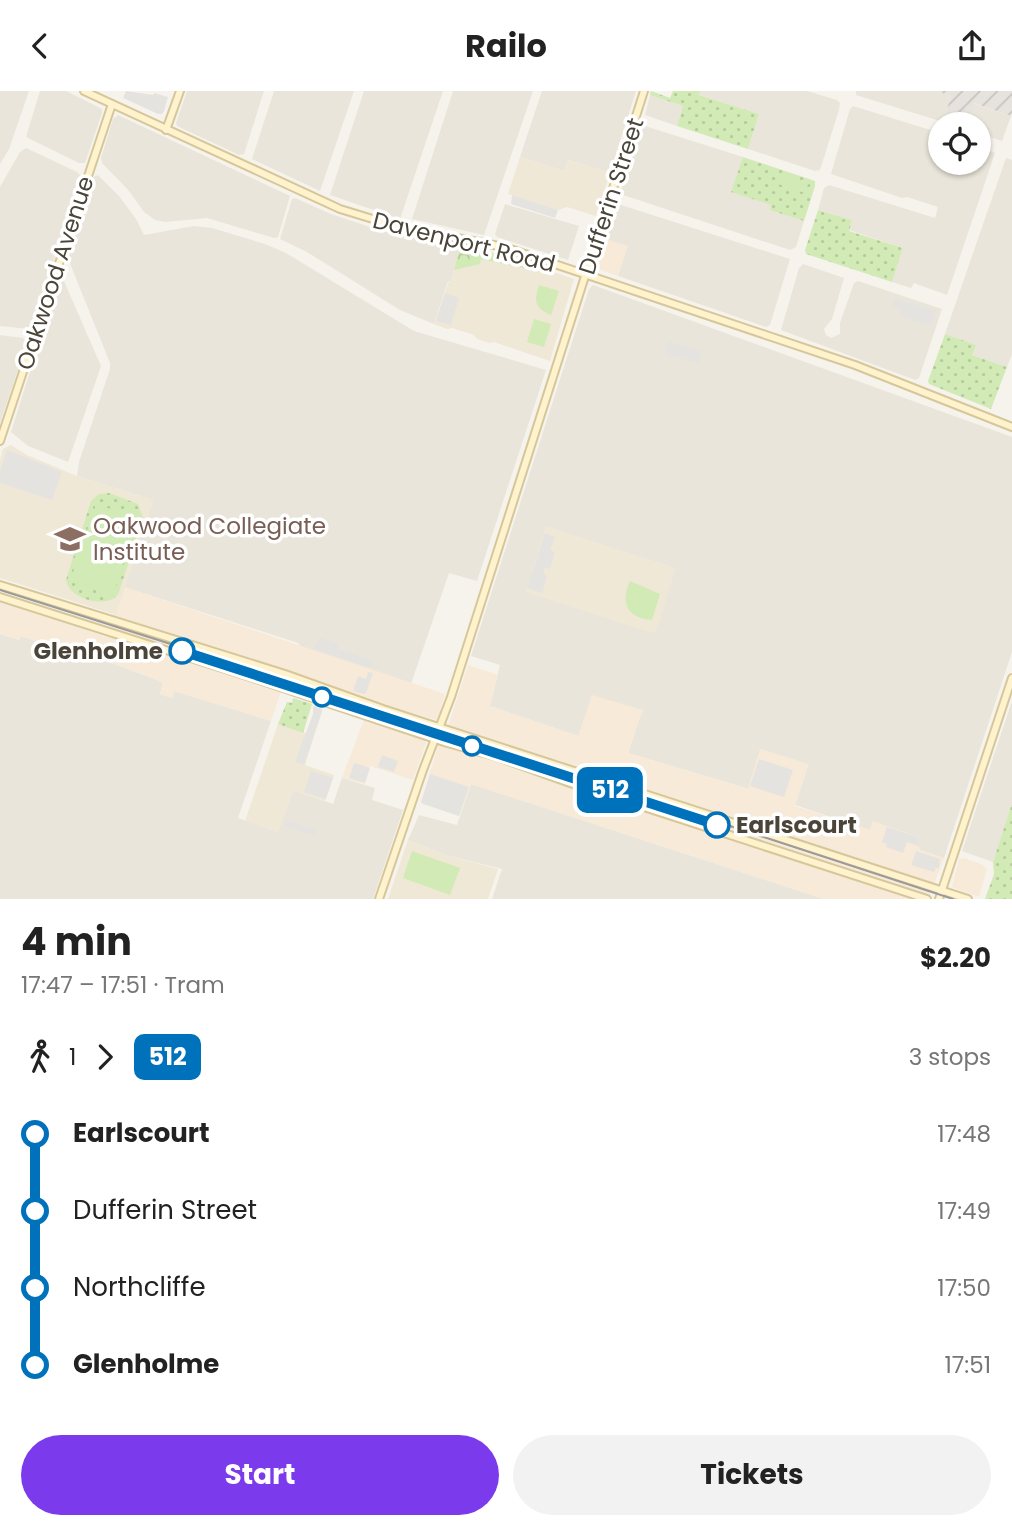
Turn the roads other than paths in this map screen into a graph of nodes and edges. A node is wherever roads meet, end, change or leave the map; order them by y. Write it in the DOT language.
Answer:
graph roads {
  1 [pos="84,91"];
  2 [pos="180,91"];
  3 [pos="644,91"];
  4 [pos="112,104"];
  5 [pos="166,130"];
  6 [pos="586,274"];
  7 [pos="1012,427"];
  8 [pos="0,441"];
  9 [pos="0,585"];
  10 [pos="0,597"];
  11 [pos="1012,678"];
  12 [pos="439,726"];
  13 [pos="434,739"];
  14 [pos="942,890"];
  15 [pos="379,899"];
  16 [pos="928,899"];
  17 [pos="939,899"];
  18 [pos="968,899"];
  1 -- 4 [label="main road, Davenport Road"];
  2 -- 5 [label="main road"];
  3 -- 6 [label="main road, Dufferin Street"];
  4 -- 5 [label="main road, Davenport Road"];
  4 -- 8 [label="main road, Oakwood Avenue"];
  5 -- 6 [label="main road, Davenport Road"];
  6 -- 7 [label="main road, Davenport Road"];
  6 -- 12 [label="main road, Dufferin Street"];
  9 -- 12 [label="main road"];
  10 -- 13 [label="main road"];
  11 -- 14 [label="main road"];
  12 -- 13 [label="main road, Dufferin Street"];
  12 -- 14 [label="main road"];
  13 -- 15 [label="main road, Dufferin Street"];
  13 -- 16 [label="main road"];
  14 -- 17 [label="main road"];
  14 -- 18 [label="main road"];
}
